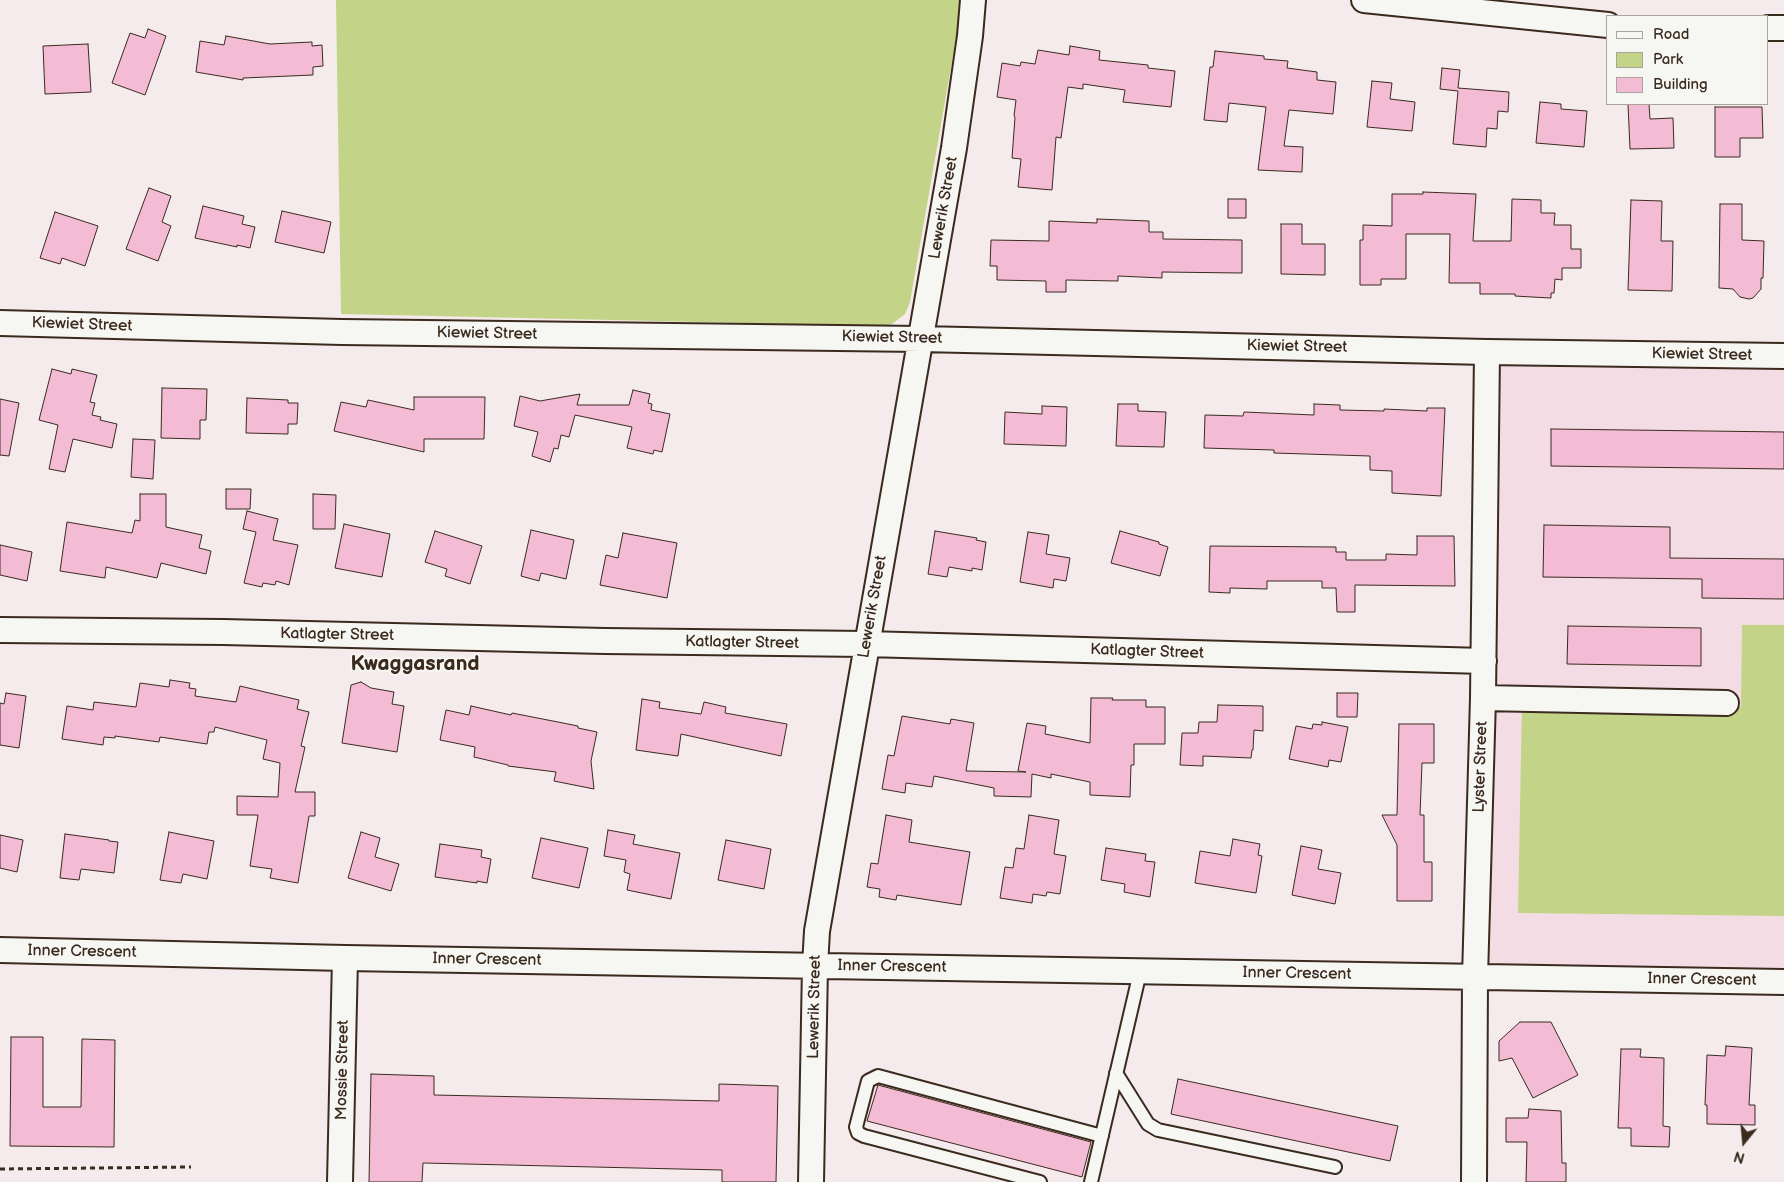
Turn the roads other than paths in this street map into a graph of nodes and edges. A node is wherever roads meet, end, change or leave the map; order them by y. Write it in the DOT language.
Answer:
graph roads {
  1 [pos="973,0"];
  2 [pos="982,0"];
  3 [pos="1364,0"];
  4 [pos="1606,24"];
  5 [pos="1769,28"];
  6 [pos="1784,28"];
  7 [pos="970,36"];
  8 [pos="0,323"];
  9 [pos="921,338"];
  10 [pos="1487,352"];
  11 [pos="1784,356"];
  12 [pos="0,630"];
  13 [pos="866,644"];
  14 [pos="1484,661"];
  15 [pos="1483,698"];
  16 [pos="1726,703"];
  17 [pos="0,950"];
  18 [pos="345,958"];
  19 [pos="815,966"];
  20 [pos="1140,972"];
  21 [pos="1475,977"];
  22 [pos="1784,982"];
  23 [pos="1116,1073"];
  24 [pos="1102,1136"];
  25 [pos="1335,1167"];
  26 [pos="340,1182"];
  27 [pos="811,1182"];
  28 [pos="1040,1182"];
  29 [pos="1091,1182"];
  30 [pos="1474,1182"];
  1 -- 7 [label="street, Lewerik Street"];
  2 -- 7 [label="street, Lewerik Street"];
  3 -- 4 [label="street"];
  5 -- 6 [label="street"];
  7 -- 9 [label="street, Lewerik Street"];
  8 -- 9 [label="street, Kiewiet Street"];
  9 -- 10 [label="street, Kiewiet Street"];
  9 -- 13 [label="street, Lewerik Street"];
  10 -- 11 [label="street, Kiewiet Street"];
  10 -- 14 [label="street, Lyster Street"];
  12 -- 13 [label="street, Katlagter Street"];
  13 -- 14 [label="street, Katlagter Street"];
  13 -- 19 [label="street, Lewerik Street"];
  14 -- 15 [label="street, Lyster Street"];
  15 -- 16 [label="street"];
  15 -- 21 [label="street, Lyster Street"];
  17 -- 18 [label="street, Inner Crescent"];
  18 -- 19 [label="street, Inner Crescent"];
  18 -- 26 [label="street, Mossie Street"];
  19 -- 20 [label="street, Inner Crescent"];
  19 -- 27 [label="street, Lewerik Street"];
  20 -- 21 [label="street, Inner Crescent"];
  20 -- 23 [label="lane"];
  21 -- 22 [label="street, Inner Crescent"];
  21 -- 30 [label="street, Lyster Street"];
  23 -- 24 [label="lane"];
  23 -- 25 [label="lane"];
  24 -- 28 [label="lane"];
  24 -- 29 [label="lane"];
}
